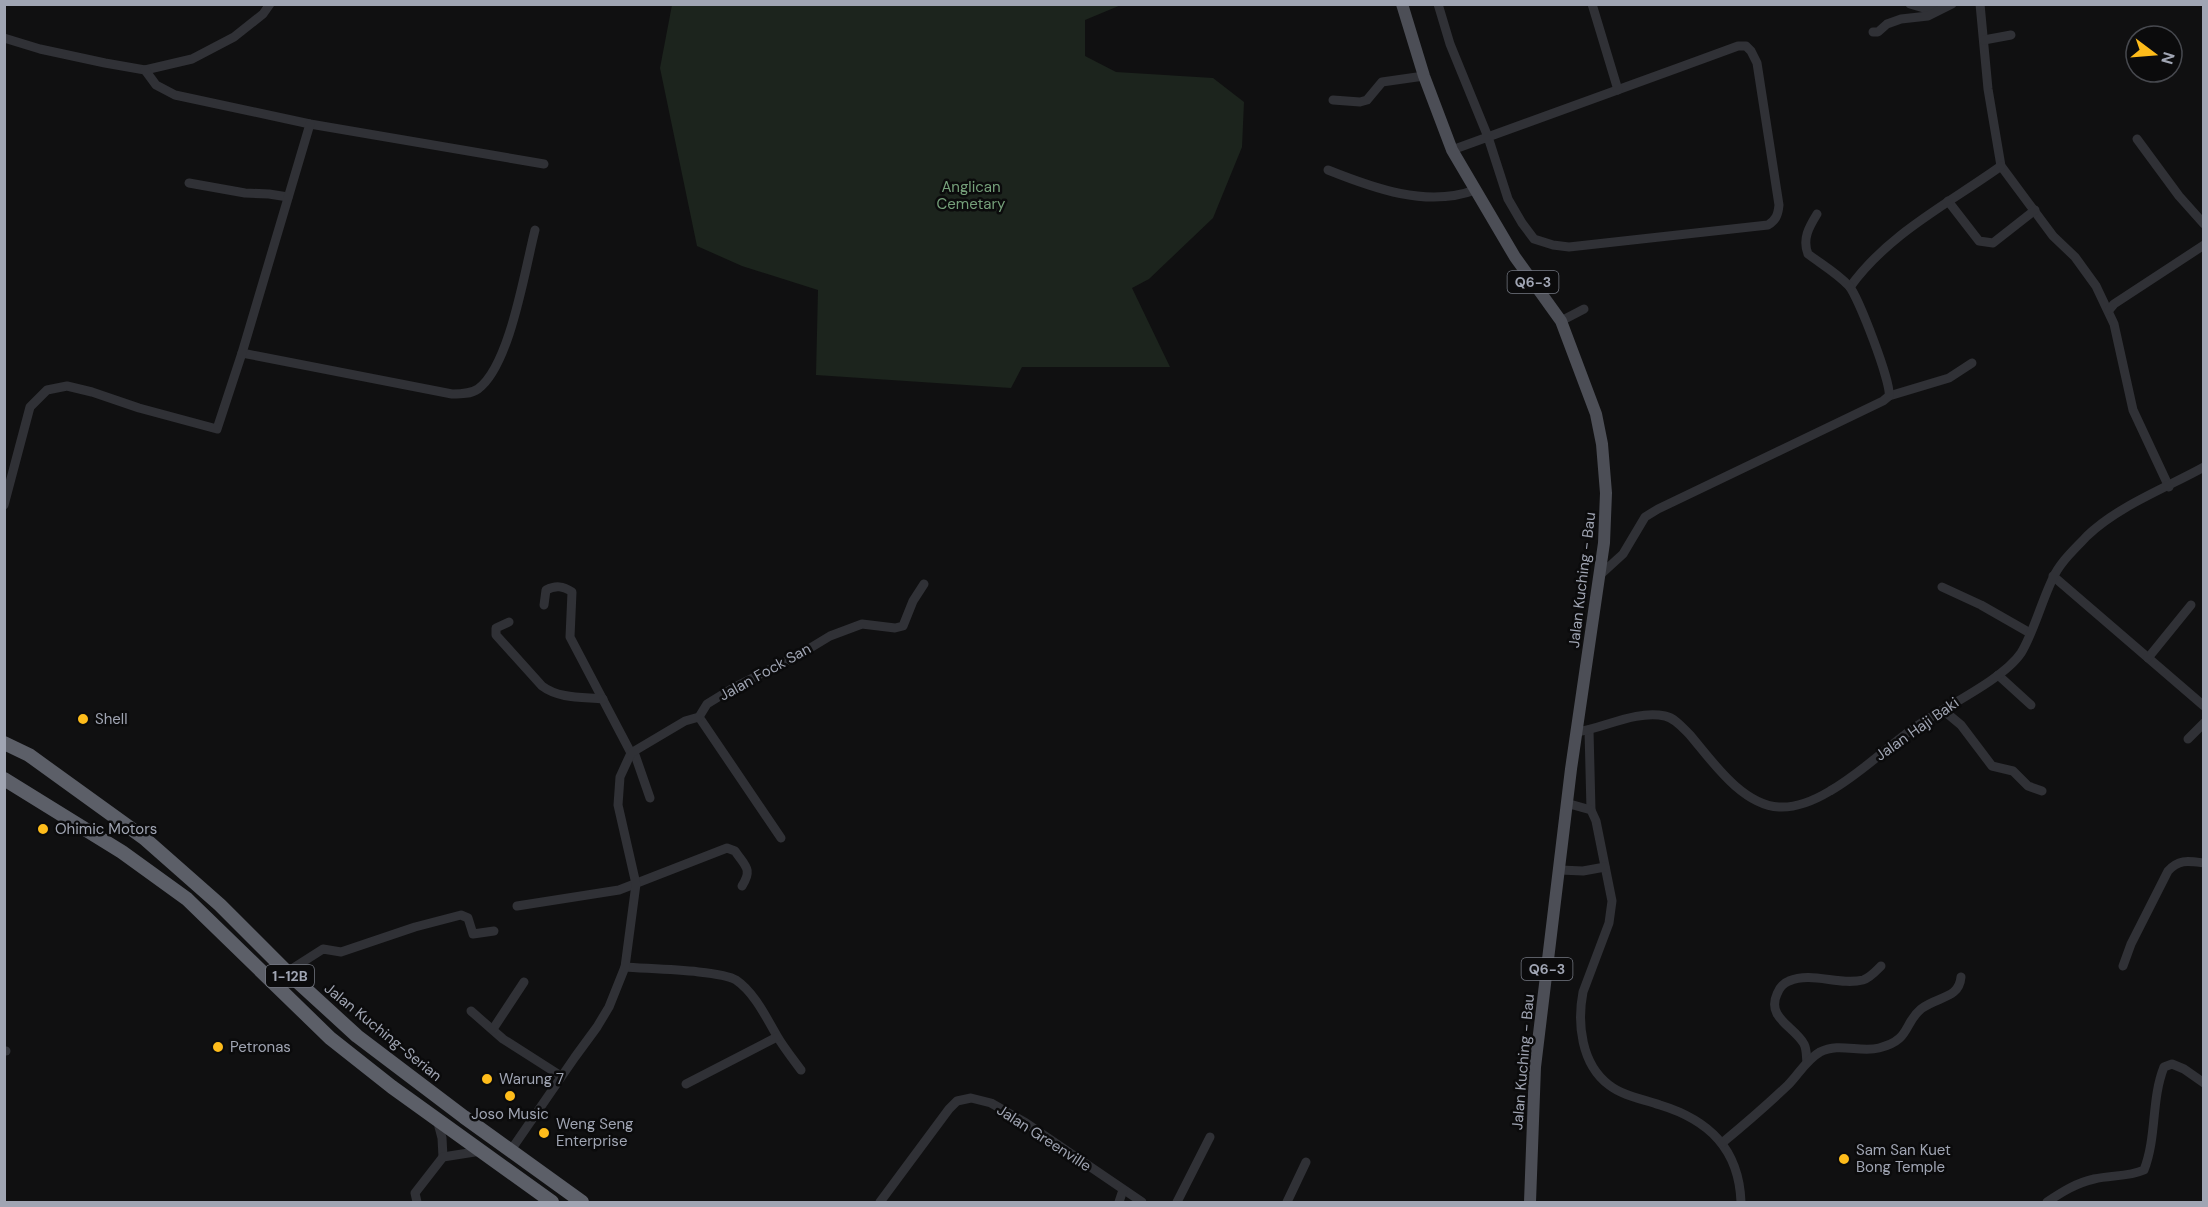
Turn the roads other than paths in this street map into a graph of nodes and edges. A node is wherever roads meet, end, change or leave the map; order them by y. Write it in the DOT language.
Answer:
graph roads {
  1 [pos="270,4"];
  2 [pos="1402,4"];
  3 [pos="1438,4"];
  4 [pos="1592,4"];
  5 [pos="1910,4"];
  6 [pos="1951,4"];
  7 [pos="1980,4"];
  8 [pos="1873,32"];
  9 [pos="2011,35"];
  10 [pos="4,38"];
  11 [pos="1984,40"];
  12 [pos="145,70"];
  13 [pos="1424,76"];
  14 [pos="1618,90"];
  15 [pos="1333,100"];
  16 [pos="310,124"];
  17 [pos="1488,137"];
  18 [pos="2137,139"];
  19 [pos="1452,150"];
  20 [pos="544,164"];
  21 [pos="2001,166"];
  22 [pos="1328,170"];
  23 [pos="189,183"];
  24 [pos="1475,190"];
  25 [pos="288,197"];
  26 [pos="1948,201"];
  27 [pos="2035,210"];
  28 [pos="1817,214"];
  29 [pos="2204,224"];
  30 [pos="535,230"];
  31 [pos="2204,245"];
  32 [pos="1850,287"];
  33 [pos="1584,309"];
  34 [pos="2109,310"];
  35 [pos="1561,321"];
  36 [pos="242,353"];
  37 [pos="1972,363"];
  38 [pos="1889,396"];
  39 [pos="2204,466"];
  40 [pos="2169,486"];
  41 [pos="4,505"];
  42 [pos="1600,575"];
  43 [pos="2053,576"];
  44 [pos="924,584"];
  45 [pos="1942,587"];
  46 [pos="544,605"];
  47 [pos="2191,605"];
  48 [pos="509,622"];
  49 [pos="2030,633"];
  50 [pos="2148,658"];
  51 [pos="1998,675"];
  52 [pos="603,699"];
  53 [pos="2031,705"];
  54 [pos="2204,706"];
  55 [pos="1943,710"];
  56 [pos="699,717"];
  57 [pos="2204,723"];
  58 [pos="1583,731"];
  59 [pos="2188,739"];
  60 [pos="4,743"];
  61 [pos="632,752"];
  62 [pos="4,779"];
  63 [pos="2042,791"];
  64 [pos="650,798"];
  65 [pos="1566,803"];
  66 [pos="1591,810"];
  67 [pos="781,838"];
  68 [pos="2204,863"];
  69 [pos="1605,867"];
  70 [pos="1560,870"];
  71 [pos="636,884"];
  72 [pos="742,886"];
  73 [pos="517,906"];
  74 [pos="494,931"];
  75 [pos="1881,966"];
  76 [pos="2123,966"];
  77 [pos="625,967"];
  78 [pos="287,972"];
  79 [pos="1961,977"];
  80 [pos="524,982"];
  81 [pos="471,1011"];
  82 [pos="493,1029"];
  83 [pos="777,1037"];
  84 [pos="1807,1062"];
  85 [pos="801,1070"];
  86 [pos="561,1076"];
  87 [pos="2204,1083"];
  88 [pos="686,1084"];
  89 [pos="437,1119"];
  90 [pos="1210,1137"];
  91 [pos="1722,1143"];
  92 [pos="511,1150"];
  93 [pos="481,1151"];
  94 [pos="443,1157"];
  95 [pos="1306,1162"];
  96 [pos="1123,1190"];
  97 [pos="417,1203"];
  98 [pos="552,1203"];
  99 [pos="582,1203"];
  100 [pos="880,1203"];
  101 [pos="1119,1203"];
  102 [pos="1142,1203"];
  103 [pos="1177,1203"];
  104 [pos="1287,1203"];
  105 [pos="1530,1203"];
  106 [pos="1741,1203"];
  107 [pos="2047,1203"];
  1 -- 12 [label="street"];
  2 -- 13 [label="main road, Jalan Kuching - Bau / Q6-3"];
  3 -- 17 [label="street"];
  4 -- 14 [label="street"];
  5 -- 6 [label="street"];
  6 -- 8 [label="street"];
  7 -- 11 [label="street"];
  9 -- 11 [label="street"];
  10 -- 12 [label="street"];
  11 -- 21 [label="street"];
  12 -- 16 [label="street"];
  13 -- 15 [label="street"];
  13 -- 19 [label="main road, Jalan Kuching - Bau / Q6-3"];
  14 -- 17 [label="street"];
  14 -- 17 [label="street"];
  16 -- 20 [label="street"];
  16 -- 25 [label="street"];
  17 -- 19 [label="street"];
  18 -- 29 [label="street"];
  19 -- 24 [label="main road, Jalan Kuching - Bau / Q6-3"];
  21 -- 26 [label="street"];
  21 -- 27 [label="street"];
  22 -- 24 [label="street"];
  23 -- 25 [label="street"];
  24 -- 35 [label="main road, Jalan Kuching - Bau / Q6-3"];
  25 -- 36 [label="street"];
  26 -- 27 [label="street"];
  26 -- 32 [label="street"];
  27 -- 34 [label="street"];
  28 -- 32 [label="street"];
  30 -- 36 [label="street"];
  31 -- 34 [label="street"];
  32 -- 38 [label="street"];
  33 -- 35 [label="street"];
  34 -- 40 [label="street"];
  35 -- 42 [label="main road, Jalan Kuching - Bau / Q6-3"];
  36 -- 41 [label="street"];
  37 -- 38 [label="street"];
  38 -- 42 [label="street"];
  39 -- 40 [label="street, Jalan Haji Baki"];
  40 -- 43 [label="street, Jalan Haji Baki"];
  42 -- 58 [label="main road, Jalan Kuching - Bau / Q6-3"];
  43 -- 49 [label="street, Jalan Haji Baki"];
  43 -- 50 [label="street"];
  44 -- 56 [label="street, Jalan Fock San"];
  45 -- 49 [label="street"];
  46 -- 52 [label="street"];
  47 -- 50 [label="street"];
  48 -- 52 [label="street"];
  49 -- 51 [label="street, Jalan Haji Baki"];
  50 -- 54 [label="street"];
  51 -- 53 [label="street"];
  51 -- 55 [label="street, Jalan Haji Baki"];
  52 -- 61 [label="street"];
  55 -- 58 [label="street, Jalan Haji Baki"];
  55 -- 63 [label="street"];
  56 -- 61 [label="street, Jalan Fock San"];
  56 -- 67 [label="street"];
  57 -- 59 [label="street"];
  58 -- 65 [label="main road, Jalan Kuching - Bau / Q6-3"];
  58 -- 66 [label="street"];
  60 -- 78 [label="highway, Jalan Kuching-Serian / 1-12B"];
  61 -- 64 [label="street"];
  61 -- 71 [label="street"];
  62 -- 89 [label="highway"];
  65 -- 66 [label="street"];
  65 -- 70 [label="main road, Jalan Kuching - Bau / Q6-3"];
  66 -- 69 [label="street"];
  68 -- 76 [label="street"];
  69 -- 70 [label="street"];
  69 -- 91 [label="street"];
  70 -- 105 [label="main road, Jalan Kuching - Bau / Q6-3"];
  71 -- 72 [label="street"];
  71 -- 73 [label="street"];
  71 -- 77 [label="street"];
  74 -- 78 [label="street"];
  75 -- 84 [label="street"];
  77 -- 83 [label="street"];
  77 -- 86 [label="street"];
  78 -- 92 [label="highway, Jalan Kuching-Serian / 1-12B"];
  79 -- 84 [label="street"];
  80 -- 82 [label="street"];
  81 -- 82 [label="street"];
  82 -- 86 [label="street"];
  83 -- 85 [label="street"];
  83 -- 88 [label="street"];
  84 -- 91 [label="street"];
  86 -- 92 [label="street"];
  87 -- 107 [label="street"];
  89 -- 93 [label="highway"];
  89 -- 94 [label="street"];
  90 -- 103 [label="street"];
  91 -- 106 [label="street"];
  92 -- 99 [label="highway, Jalan Kuching-Serian / 1-12B"];
  93 -- 94 [label="street"];
  93 -- 98 [label="highway"];
  94 -- 97 [label="street"];
  95 -- 104 [label="street"];
  96 -- 100 [label="street, Jalan Greenville"];
  96 -- 101 [label="street"];
  96 -- 102 [label="street, Jalan Greenville"];
}
